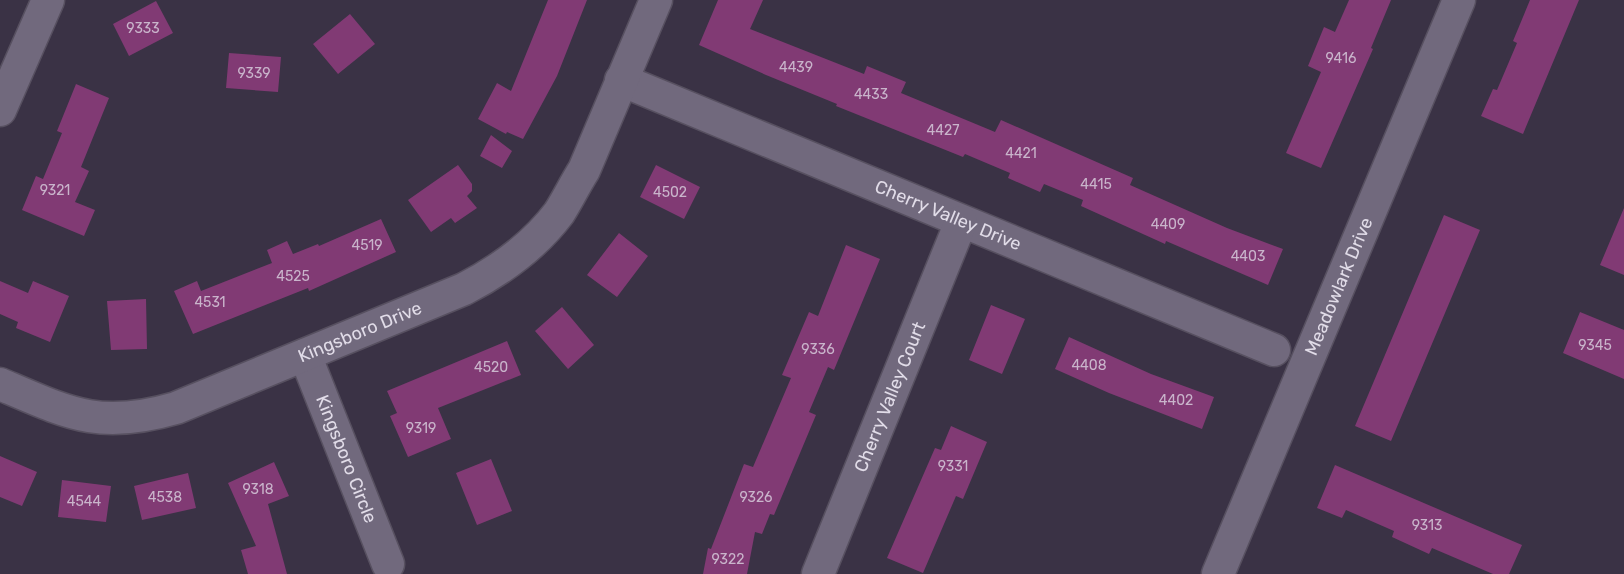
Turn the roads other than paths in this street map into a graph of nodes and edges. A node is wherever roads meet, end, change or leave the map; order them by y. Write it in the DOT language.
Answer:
graph roads {
  1 [pos="48,0"];
  2 [pos="656,0"];
  3 [pos="1459,0"];
  4 [pos="621,80"];
  5 [pos="0,110"];
  6 [pos="961,222"];
  7 [pos="1274,350"];
  8 [pos="305,355"];
  9 [pos="0,384"];
  10 [pos="388,564"];
  11 [pos="818,574"];
  12 [pos="1218,574"];
  1 -- 5 [label="street"];
  2 -- 4 [label="street, Kingsboro Drive"];
  3 -- 12 [label="street, Meadowlark Drive"];
  4 -- 6 [label="street, Cherry Valley Drive"];
  4 -- 8 [label="street, Kingsboro Drive"];
  6 -- 7 [label="street, Cherry Valley Drive"];
  6 -- 11 [label="street, Cherry Valley Court"];
  8 -- 9 [label="street, Kingsboro Drive"];
  8 -- 10 [label="street, Kingsboro Circle"];
}
